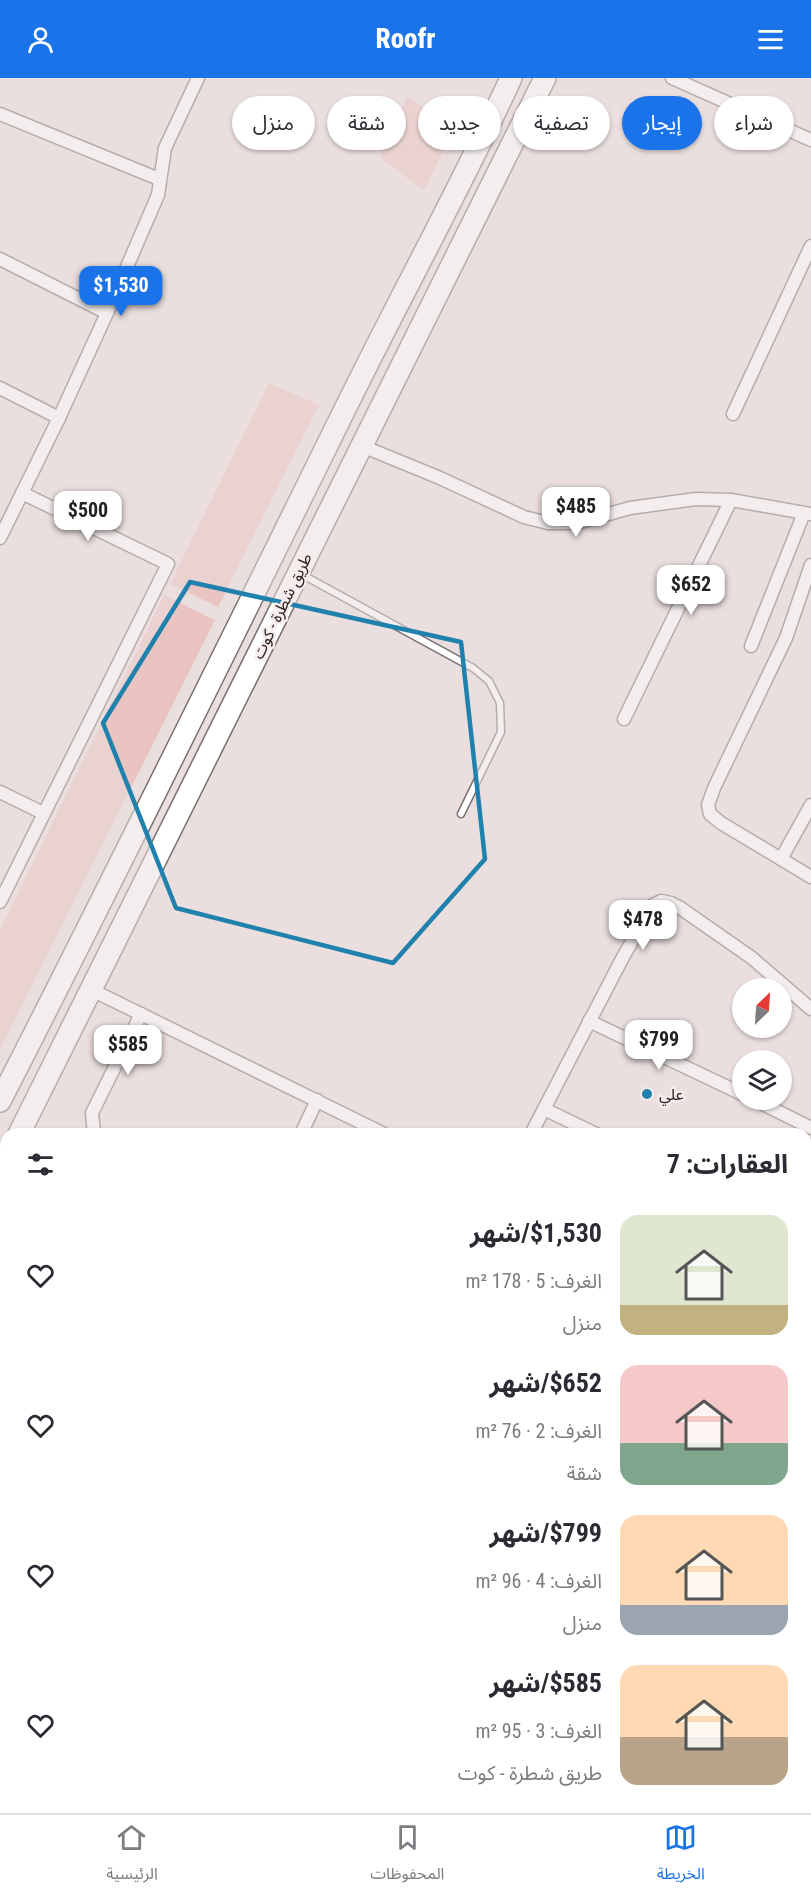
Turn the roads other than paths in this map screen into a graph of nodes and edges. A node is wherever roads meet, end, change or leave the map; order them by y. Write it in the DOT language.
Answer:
graph roads {
  1 [pos="198,78"];
  2 [pos="493,78"];
  3 [pos="511,78"];
  4 [pos="545,78"];
  5 [pos="672,78"];
  6 [pos="492,96"];
  7 [pos="501,99"];
  8 [pos="0,114"];
  9 [pos="811,140"];
  10 [pos="477,150"];
  11 [pos="159,180"];
  12 [pos="811,246"];
  13 [pos="0,259"];
  14 [pos="107,312"];
  15 [pos="0,388"];
  16 [pos="733,414"];
  17 [pos="58,418"];
  18 [pos="362,446"];
  19 [pos="22,493"];
  20 [pos="731,500"];
  21 [pos="807,514"];
  22 [pos="0,538"];
  23 [pos="811,566"];
  24 [pos="298,572"];
  25 [pos="752,646"];
  26 [pos="624,718"];
  27 [pos="0,792"];
  28 [pos="811,805"];
  29 [pos="43,813"];
  30 [pos="461,814"];
  31 [pos="807,822"];
  32 [pos="781,859"];
  33 [pos="811,877"];
  34 [pos="0,902"];
  35 [pos="79,946"];
  36 [pos="107,960"];
  37 [pos="92,990"];
  38 [pos="811,1009"];
  39 [pos="141,1014"];
  40 [pos="589,1022"];
  41 [pos="732,1089"];
  42 [pos="317,1100"];
  43 [pos="0,1101"];
  44 [pos="544,1109"];
  45 [pos="775,1110"];
  46 [pos="22,1128"];
  47 [pos="94,1128"];
  48 [pos="304,1128"];
  49 [pos="372,1128"];
  50 [pos="534,1128"];
  51 [pos="584,1128"];
  52 [pos="811,1128"];
  1 -- 11 [label="street"];
  2 -- 6 [label="highway"];
  3 -- 7 [label="highway, طريق شطرة - كوت"];
  4 -- 18 [label="highway, طريق شطرة - كوت"];
  5 -- 9 [label="street"];
  8 -- 11 [label="street"];
  10 -- 35 [label="highway, طريق شطرة - كوت"];
  11 -- 14 [label="street"];
  12 -- 16 [label="street"];
  13 -- 14 [label="street"];
  14 -- 17 [label="street"];
  15 -- 17 [label="street"];
  17 -- 19 [label="street"];
  18 -- 20 [label="street"];
  18 -- 24 [label="highway, طريق شطرة - كوت"];
  19 -- 22 [label="street"];
  19 -- 29 [label="street"];
  20 -- 21 [label="street"];
  20 -- 26 [label="street"];
  21 -- 25 [label="street"];
  23 -- 32 [label="street"];
  24 -- 30 [label="lane"];
  24 -- 36 [label="highway, طريق شطرة - كوت"];
  27 -- 29 [label="street"];
  28 -- 31 [label="street"];
  29 -- 34 [label="street"];
  31 -- 32 [label="street"];
  32 -- 33 [label="street"];
  35 -- 36 [label="highway"];
  35 -- 43 [label="highway, طريق شطرة - كوت"];
  36 -- 37 [label="highway, طريق شطرة - كوت"];
  37 -- 39 [label="street"];
  37 -- 46 [label="highway, طريق شطرة - كوت"];
  38 -- 40 [label="street"];
  39 -- 42 [label="street"];
  39 -- 47 [label="street"];
  40 -- 41 [label="street"];
  40 -- 44 [label="street"];
  42 -- 48 [label="street"];
  42 -- 49 [label="street"];
  44 -- 50 [label="street"];
  44 -- 51 [label="street"];
  45 -- 52 [label="street"];
}
